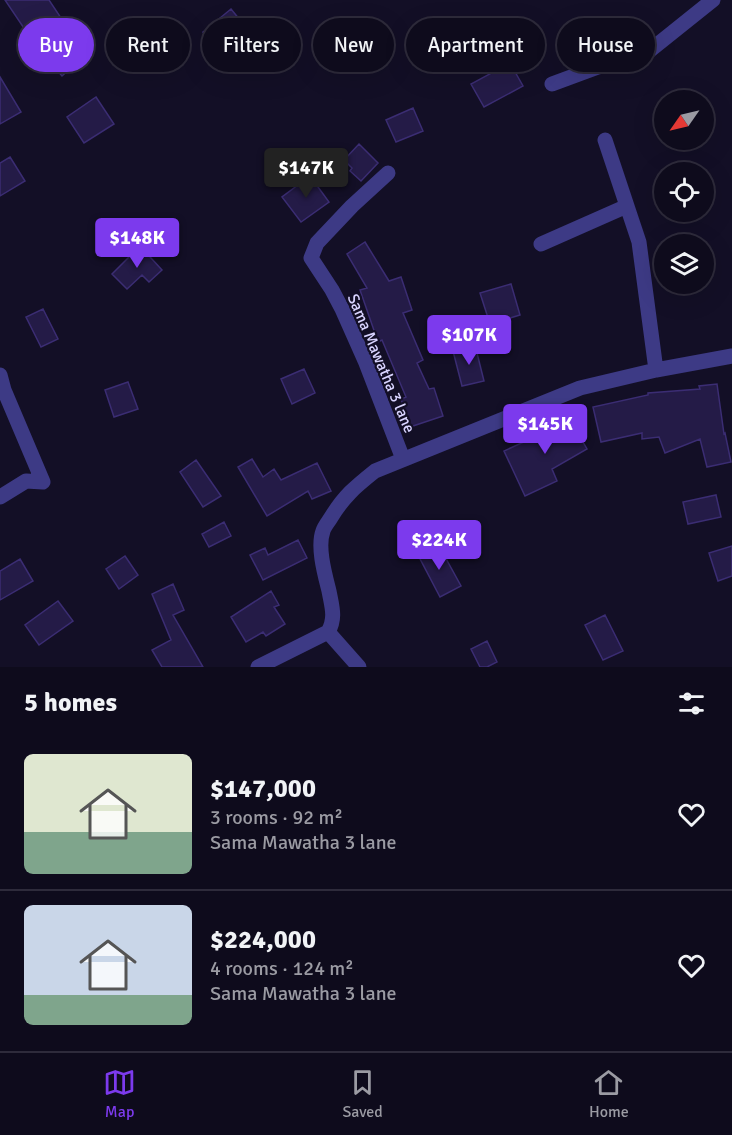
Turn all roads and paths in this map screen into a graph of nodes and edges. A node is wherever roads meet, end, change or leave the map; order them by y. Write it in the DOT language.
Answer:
graph roads {
  1 [pos="712,0"];
  2 [pos="552,84"];
  3 [pos="605,140"];
  4 [pos="388,173"];
  5 [pos="627,206"];
  6 [pos="541,243"];
  7 [pos="732,356"];
  8 [pos="656,370"];
  9 [pos="0,375"];
  10 [pos="403,459"];
  11 [pos="0,497"];
  12 [pos="328,632"];
  13 [pos="258,667"];
  14 [pos="360,667"];
  1 -- 2 [label="street"];
  3 -- 5 [label="street"];
  4 -- 10 [label="street, Sama Mawatha 3 lane"];
  5 -- 6 [label="street"];
  5 -- 8 [label="street"];
  7 -- 8 [label="street"];
  8 -- 10 [label="street"];
  9 -- 11 [label="street"];
  10 -- 12 [label="street"];
  12 -- 13 [label="street"];
  12 -- 14 [label="street"];
}
